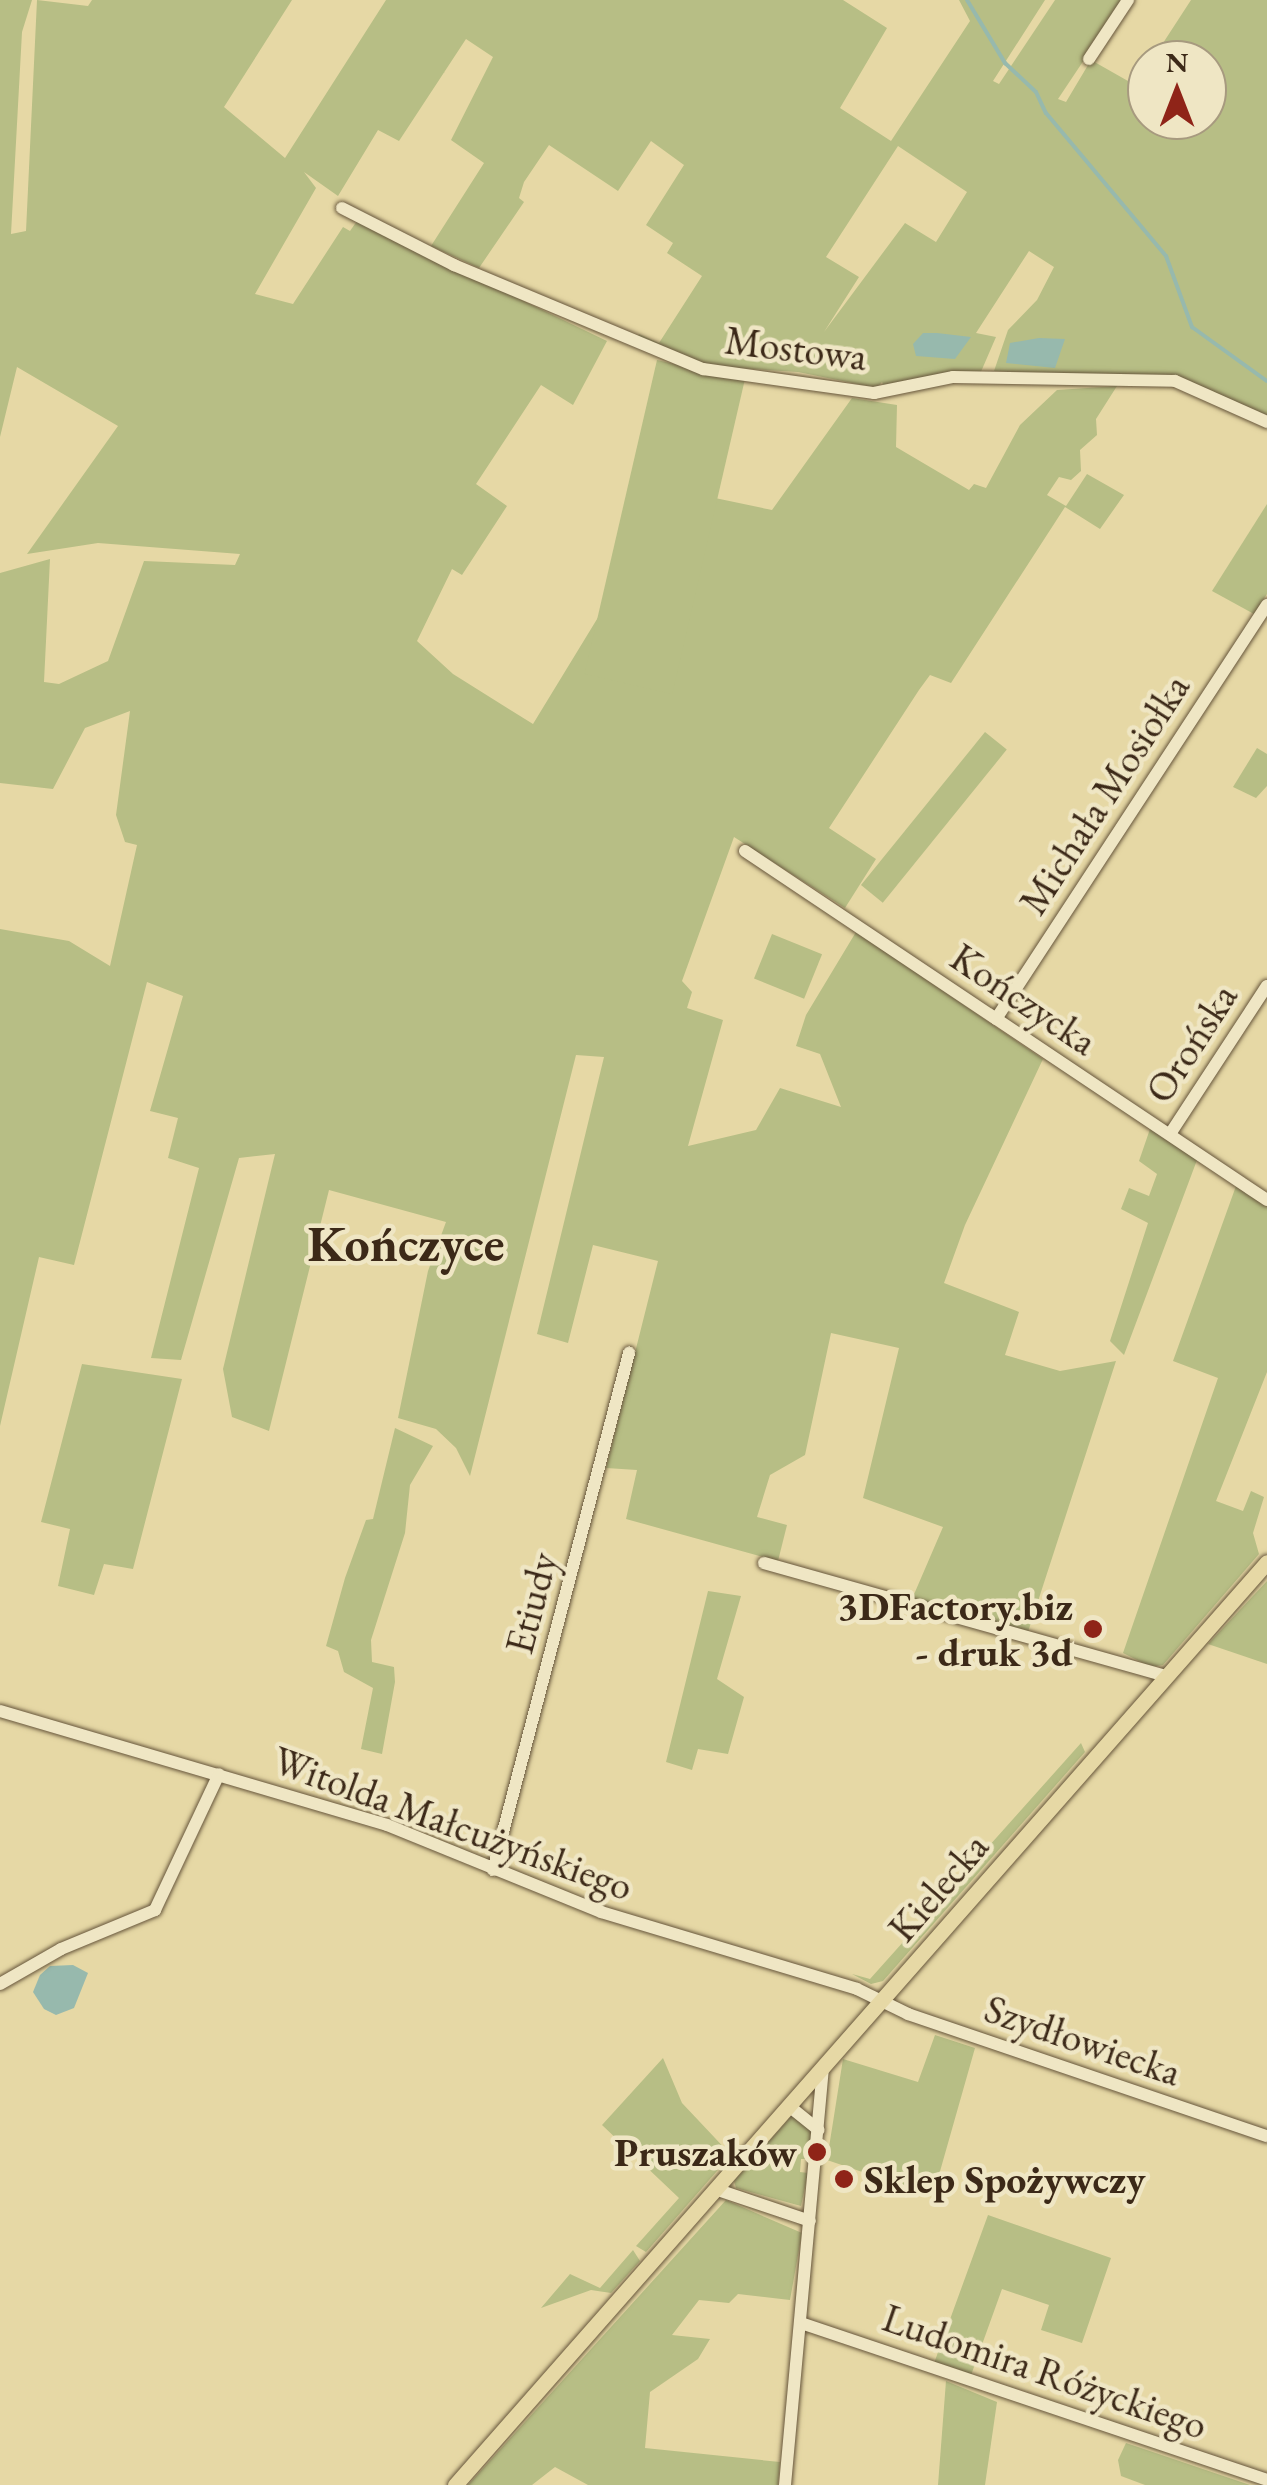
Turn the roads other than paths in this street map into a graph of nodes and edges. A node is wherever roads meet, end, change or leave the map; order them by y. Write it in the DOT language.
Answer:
graph roads {
  1 [pos="1128,0"];
  2 [pos="1089,59"];
  3 [pos="342,208"];
  4 [pos="1267,422"];
  5 [pos="1267,605"];
  6 [pos="744,852"];
  7 [pos="1267,986"];
  8 [pos="996,1019"];
  9 [pos="1170,1134"];
  10 [pos="1265,1194"];
  11 [pos="629,1353"];
  12 [pos="1267,1562"];
  13 [pos="764,1564"];
  14 [pos="1166,1676"];
  15 [pos="0,1711"];
  16 [pos="219,1774"];
  17 [pos="493,1870"];
  18 [pos="0,1984"];
  19 [pos="880,2002"];
  20 [pos="823,2067"];
  21 [pos="788,2106"];
  22 [pos="820,2130"];
  23 [pos="1267,2136"];
  24 [pos="716,2189"];
  25 [pos="810,2221"];
  26 [pos="802,2324"];
  27 [pos="1267,2480"];
  28 [pos="454,2485"];
  29 [pos="785,2485"];
  1 -- 2 [label="street"];
  3 -- 4 [label="street, Mostowa"];
  5 -- 8 [label="street, Michała Mosiołka"];
  6 -- 8 [label="street, Kończycka"];
  7 -- 9 [label="street, Orońska"];
  8 -- 9 [label="street, Kończycka"];
  9 -- 10 [label="street, Kończycka"];
  11 -- 17 [label="street, Etiudy"];
  12 -- 14 [label="main road, Kielecka"];
  13 -- 14 [label="street"];
  14 -- 19 [label="main road, Kielecka"];
  15 -- 16 [label="street, Witolda Małcużyńskiego"];
  16 -- 17 [label="street, Witolda Małcużyńskiego"];
  16 -- 18 [label="street"];
  17 -- 19 [label="street, Witolda Małcużyńskiego"];
  19 -- 20 [label="main road, Kielecka"];
  19 -- 23 [label="street, Szydłowiecka"];
  20 -- 21 [label="main road, Kielecka"];
  20 -- 22 [label="street"];
  21 -- 22 [label="street"];
  21 -- 24 [label="main road, Kielecka"];
  22 -- 25 [label="street"];
  24 -- 25 [label="street"];
  24 -- 28 [label="main road, Kielecka"];
  25 -- 26 [label="street"];
  26 -- 27 [label="street, Ludomira Różyckiego"];
  26 -- 29 [label="street"];
}
